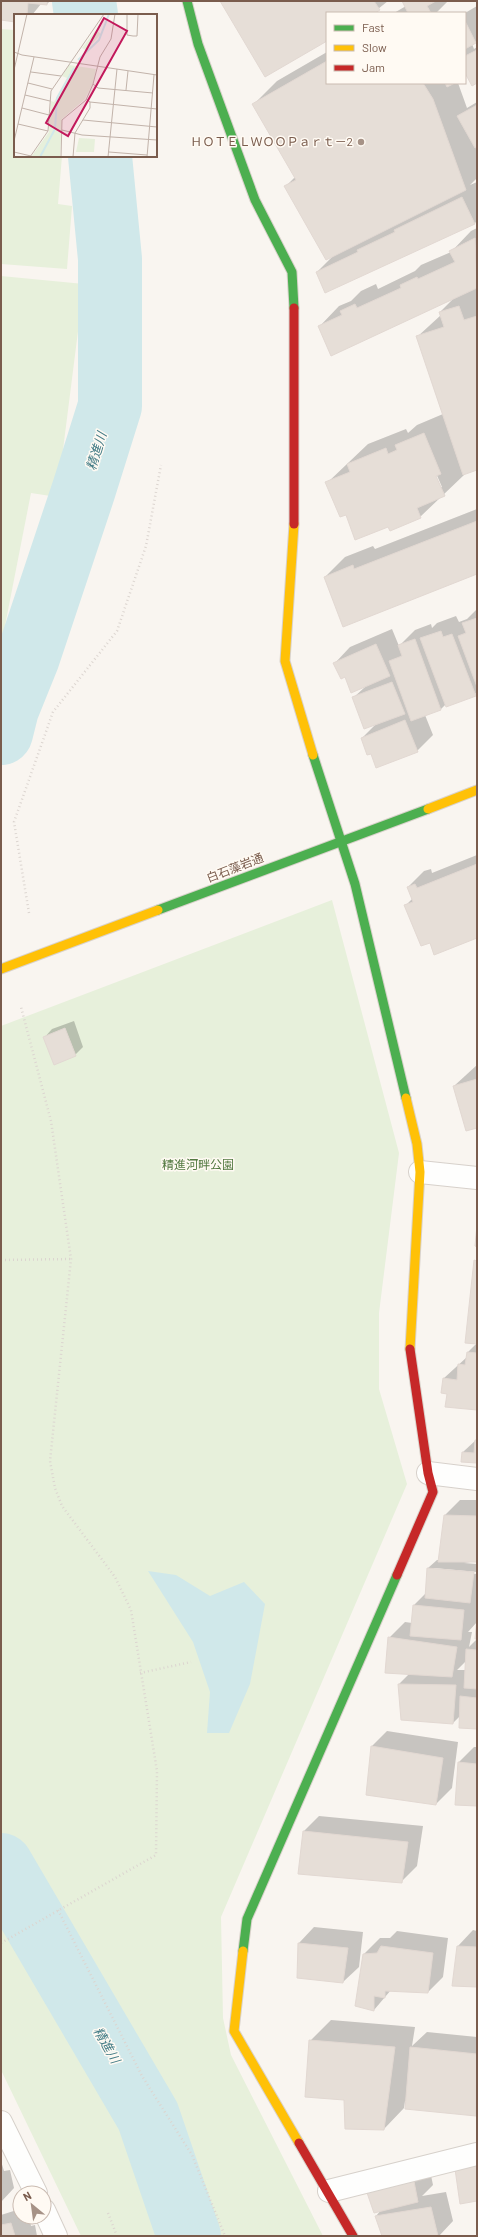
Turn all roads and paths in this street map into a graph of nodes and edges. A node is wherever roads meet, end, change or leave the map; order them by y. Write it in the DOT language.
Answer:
graph roads {
  1 [pos="187,1"];
  2 [pos="161,465"];
  3 [pos="477,790"];
  4 [pos="341,841"];
  5 [pos="29,913"];
  6 [pos="1,969"];
  7 [pos="21,1007"];
  8 [pos="420,1172"];
  9 [pos="477,1178"];
  10 [pos="70,1259"];
  11 [pos="1,1260"];
  12 [pos="428,1473"];
  13 [pos="477,1479"];
  14 [pos="191,1662"];
  15 [pos="140,1673"];
  16 [pos="58,1910"];
  17 [pos="2,1942"];
  18 [pos="1,2122"];
  19 [pos="477,2154"];
  20 [pos="32,2185"];
  21 [pos="329,2191"];
  22 [pos="108,2213"];
  23 [pos="51,2225"];
  24 [pos="56,2236"];
  25 [pos="117,2236"];
  26 [pos="225,2236"];
  27 [pos="353,2236"];
  1 -- 4 [label="street"];
  2 -- 5 [label="path"];
  3 -- 4 [label="street, 白石藻岩通"];
  4 -- 6 [label="street, 白石藻岩通"];
  4 -- 8 [label="street"];
  7 -- 10 [label="path"];
  8 -- 9 [label="street"];
  8 -- 12 [label="street"];
  10 -- 11 [label="path"];
  10 -- 15 [label="path"];
  12 -- 13 [label="street"];
  12 -- 21 [label="street"];
  14 -- 15 [label="path"];
  15 -- 16 [label="path"];
  16 -- 17 [label="path"];
  16 -- 26 [label="path"];
  18 -- 20 [label="street"];
  19 -- 21 [label="street"];
  21 -- 27 [label="street"];
  22 -- 25 [label="path"];
  23 -- 24 [label="street"];
}
